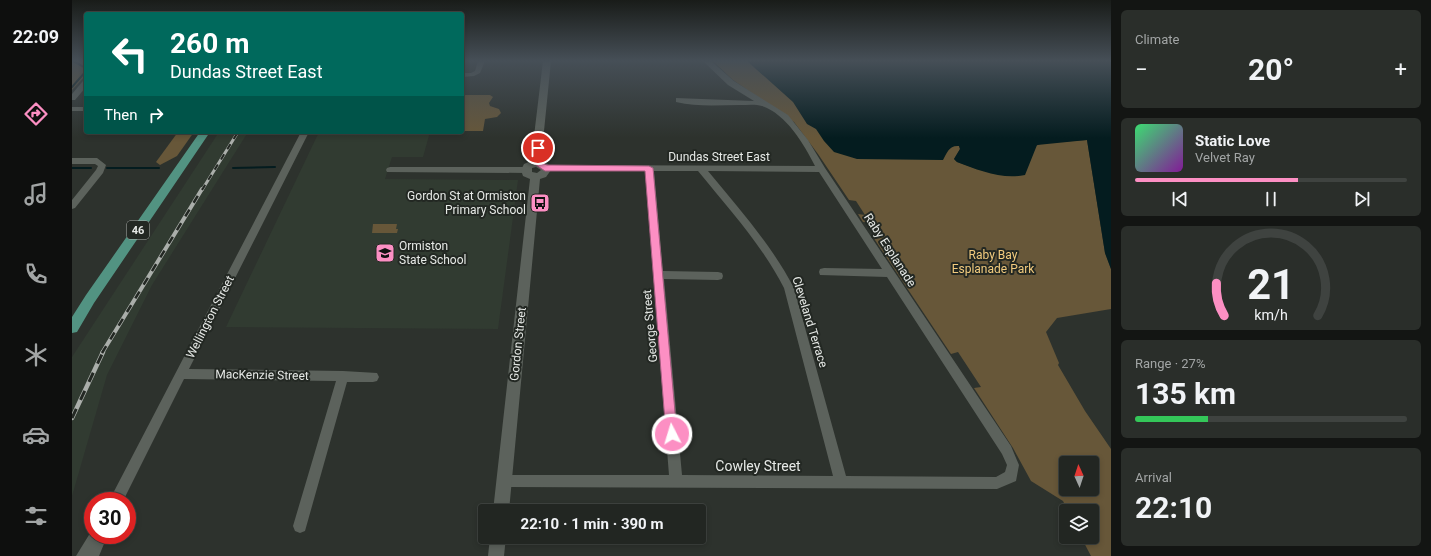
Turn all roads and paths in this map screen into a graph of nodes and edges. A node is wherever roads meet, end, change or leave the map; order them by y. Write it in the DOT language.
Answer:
graph roads {
  1 [pos="82,87"];
  2 [pos="544,87"];
  3 [pos="737,87"];
  4 [pos="72,98"];
  5 [pos="679,100"];
  6 [pos="761,103"];
  7 [pos="72,109"];
  8 [pos="84,109"];
  9 [pos="204,134"];
  10 [pos="303,134"];
  11 [pos="72,161"];
  12 [pos="649,168"];
  13 [pos="701,168"];
  14 [pos="536,169"];
  15 [pos="821,169"];
  16 [pos="390,170"];
  17 [pos="72,206"];
  18 [pos="824,272"];
  19 [pos="890,273"];
  20 [pos="658,275"];
  21 [pos="718,276"];
  22 [pos="72,328"];
  23 [pos="181,374"];
  24 [pos="343,376"];
  25 [pos="373,377"];
  26 [pos="1011,476"];
  27 [pos="504,481"];
  28 [pos="676,481"];
  29 [pos="841,482"];
  30 [pos="121,492"];
  31 [pos="502,504"];
  32 [pos="300,526"];
  33 [pos="92,544"];
  34 [pos="95,544"];
  35 [pos="497,544"];
  36 [pos="83,556"];
  37 [pos="92,556"];
  38 [pos="496,556"];
  1 -- 4 [label="street"];
  2 -- 14 [label="street, Gordon Street"];
  3 -- 6 [label="street, Raby Esplanade"];
  5 -- 6 [label="street"];
  6 -- 15 [label="street, Raby Esplanade"];
  7 -- 8 [label="street"];
  9 -- 22 [label="main road, 46"];
  10 -- 23 [label="street, Wellington Street"];
  11 -- 17 [label="street"];
  12 -- 13 [label="street, Dundas Street East"];
  12 -- 14 [label="street, Dundas Street East"];
  12 -- 20 [label="street, George Street"];
  13 -- 15 [label="street, Dundas Street East"];
  13 -- 29 [label="street, Cleveland Terrace"];
  14 -- 16 [label="street, Dundas Street East"];
  14 -- 27 [label="street, Gordon Street"];
  15 -- 19 [label="street, Raby Esplanade"];
  18 -- 19 [label="street"];
  19 -- 26 [label="street, Raby Esplanade"];
  20 -- 21 [label="street"];
  20 -- 28 [label="street, George Street"];
  23 -- 24 [label="street, MacKenzie Street"];
  23 -- 30 [label="street, Wellington Street"];
  24 -- 25 [label="street, MacKenzie Street"];
  24 -- 32 [label="street"];
  26 -- 29 [label="street, Cowley Street"];
  27 -- 28 [label="street, Cowley Street"];
  27 -- 31 [label="street, Gordon Street"];
  28 -- 29 [label="street, Cowley Street"];
  33 -- 36 [label="street"];
  34 -- 37 [label="street"];
  35 -- 38 [label="street"];
}
